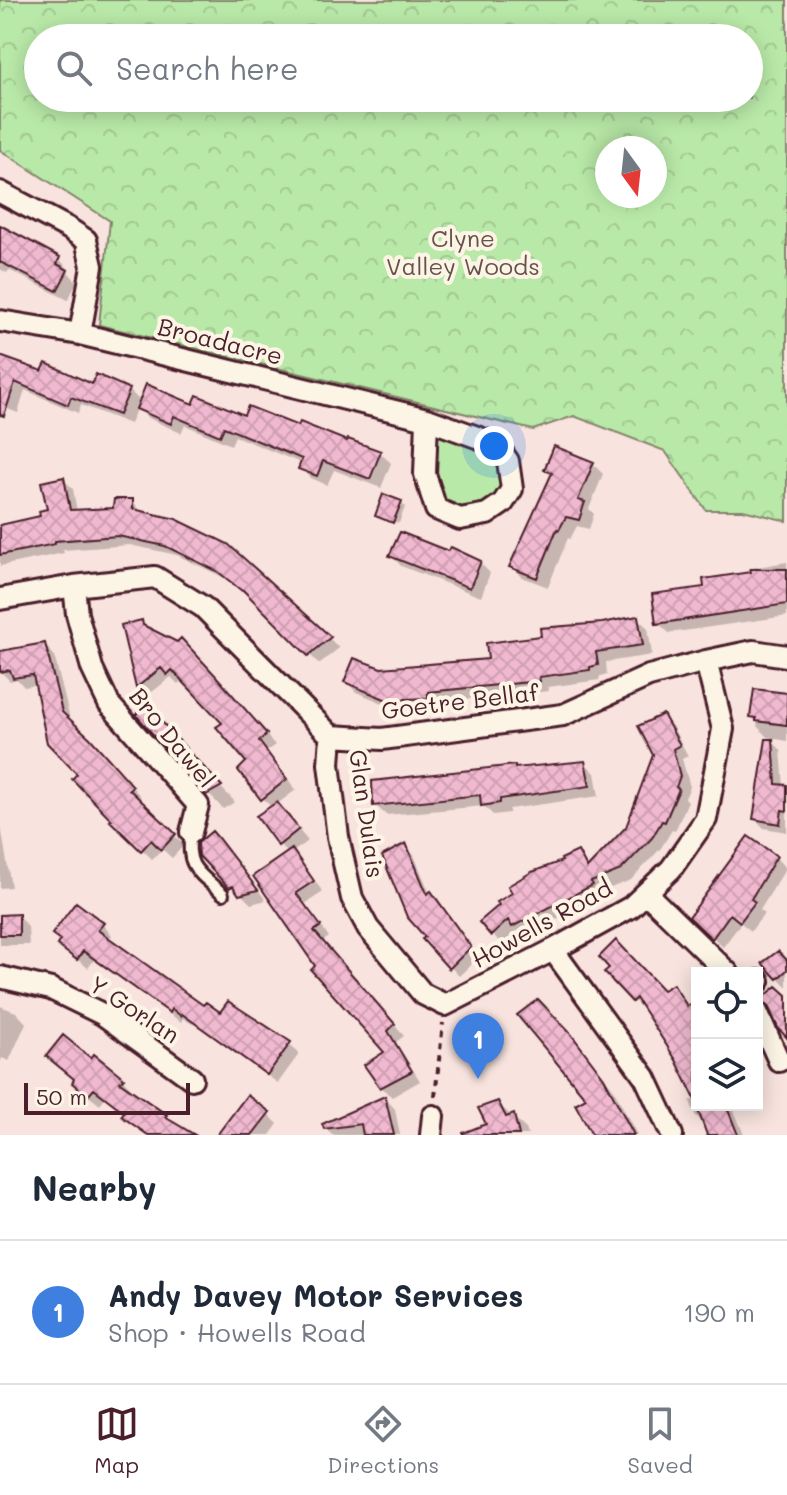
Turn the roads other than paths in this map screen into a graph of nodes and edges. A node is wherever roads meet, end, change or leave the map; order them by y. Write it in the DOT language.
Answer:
graph roads {
  1 [pos="0,192"];
  2 [pos="0,321"];
  3 [pos="80,334"];
  4 [pos="427,419"];
  5 [pos="74,586"];
  6 [pos="0,599"];
  7 [pos="787,656"];
  8 [pos="706,661"];
  9 [pos="331,736"];
  10 [pos="191,832"];
  11 [pos="646,893"];
  12 [pos="223,894"];
  13 [pos="553,950"];
  14 [pos="722,967"];
  15 [pos="0,977"];
  16 [pos="445,1005"];
  17 [pos="763,1025"];
  18 [pos="779,1061"];
  19 [pos="192,1078"];
  20 [pos="672,1135"];
  1 -- 3 [label="street"];
  2 -- 3 [label="street, Broadacre"];
  3 -- 4 [label="street, Broadacre"];
  4 -- 4 [label="street, Broadacre"];
  5 -- 6 [label="street"];
  5 -- 9 [label="street"];
  5 -- 10 [label="street, Bro Dawel"];
  7 -- 8 [label="street, Goetre Bellaf"];
  8 -- 9 [label="street, Goetre Bellaf"];
  8 -- 11 [label="street, Howells Road"];
  9 -- 16 [label="street, Glan Dulais"];
  10 -- 12 [label="lane"];
  11 -- 13 [label="street, Howells Road"];
  11 -- 14 [label="street"];
  13 -- 16 [label="street, Howells Road"];
  13 -- 20 [label="street"];
  15 -- 19 [label="street, Y Gorlan"];
  17 -- 18 [label="street"];
}
